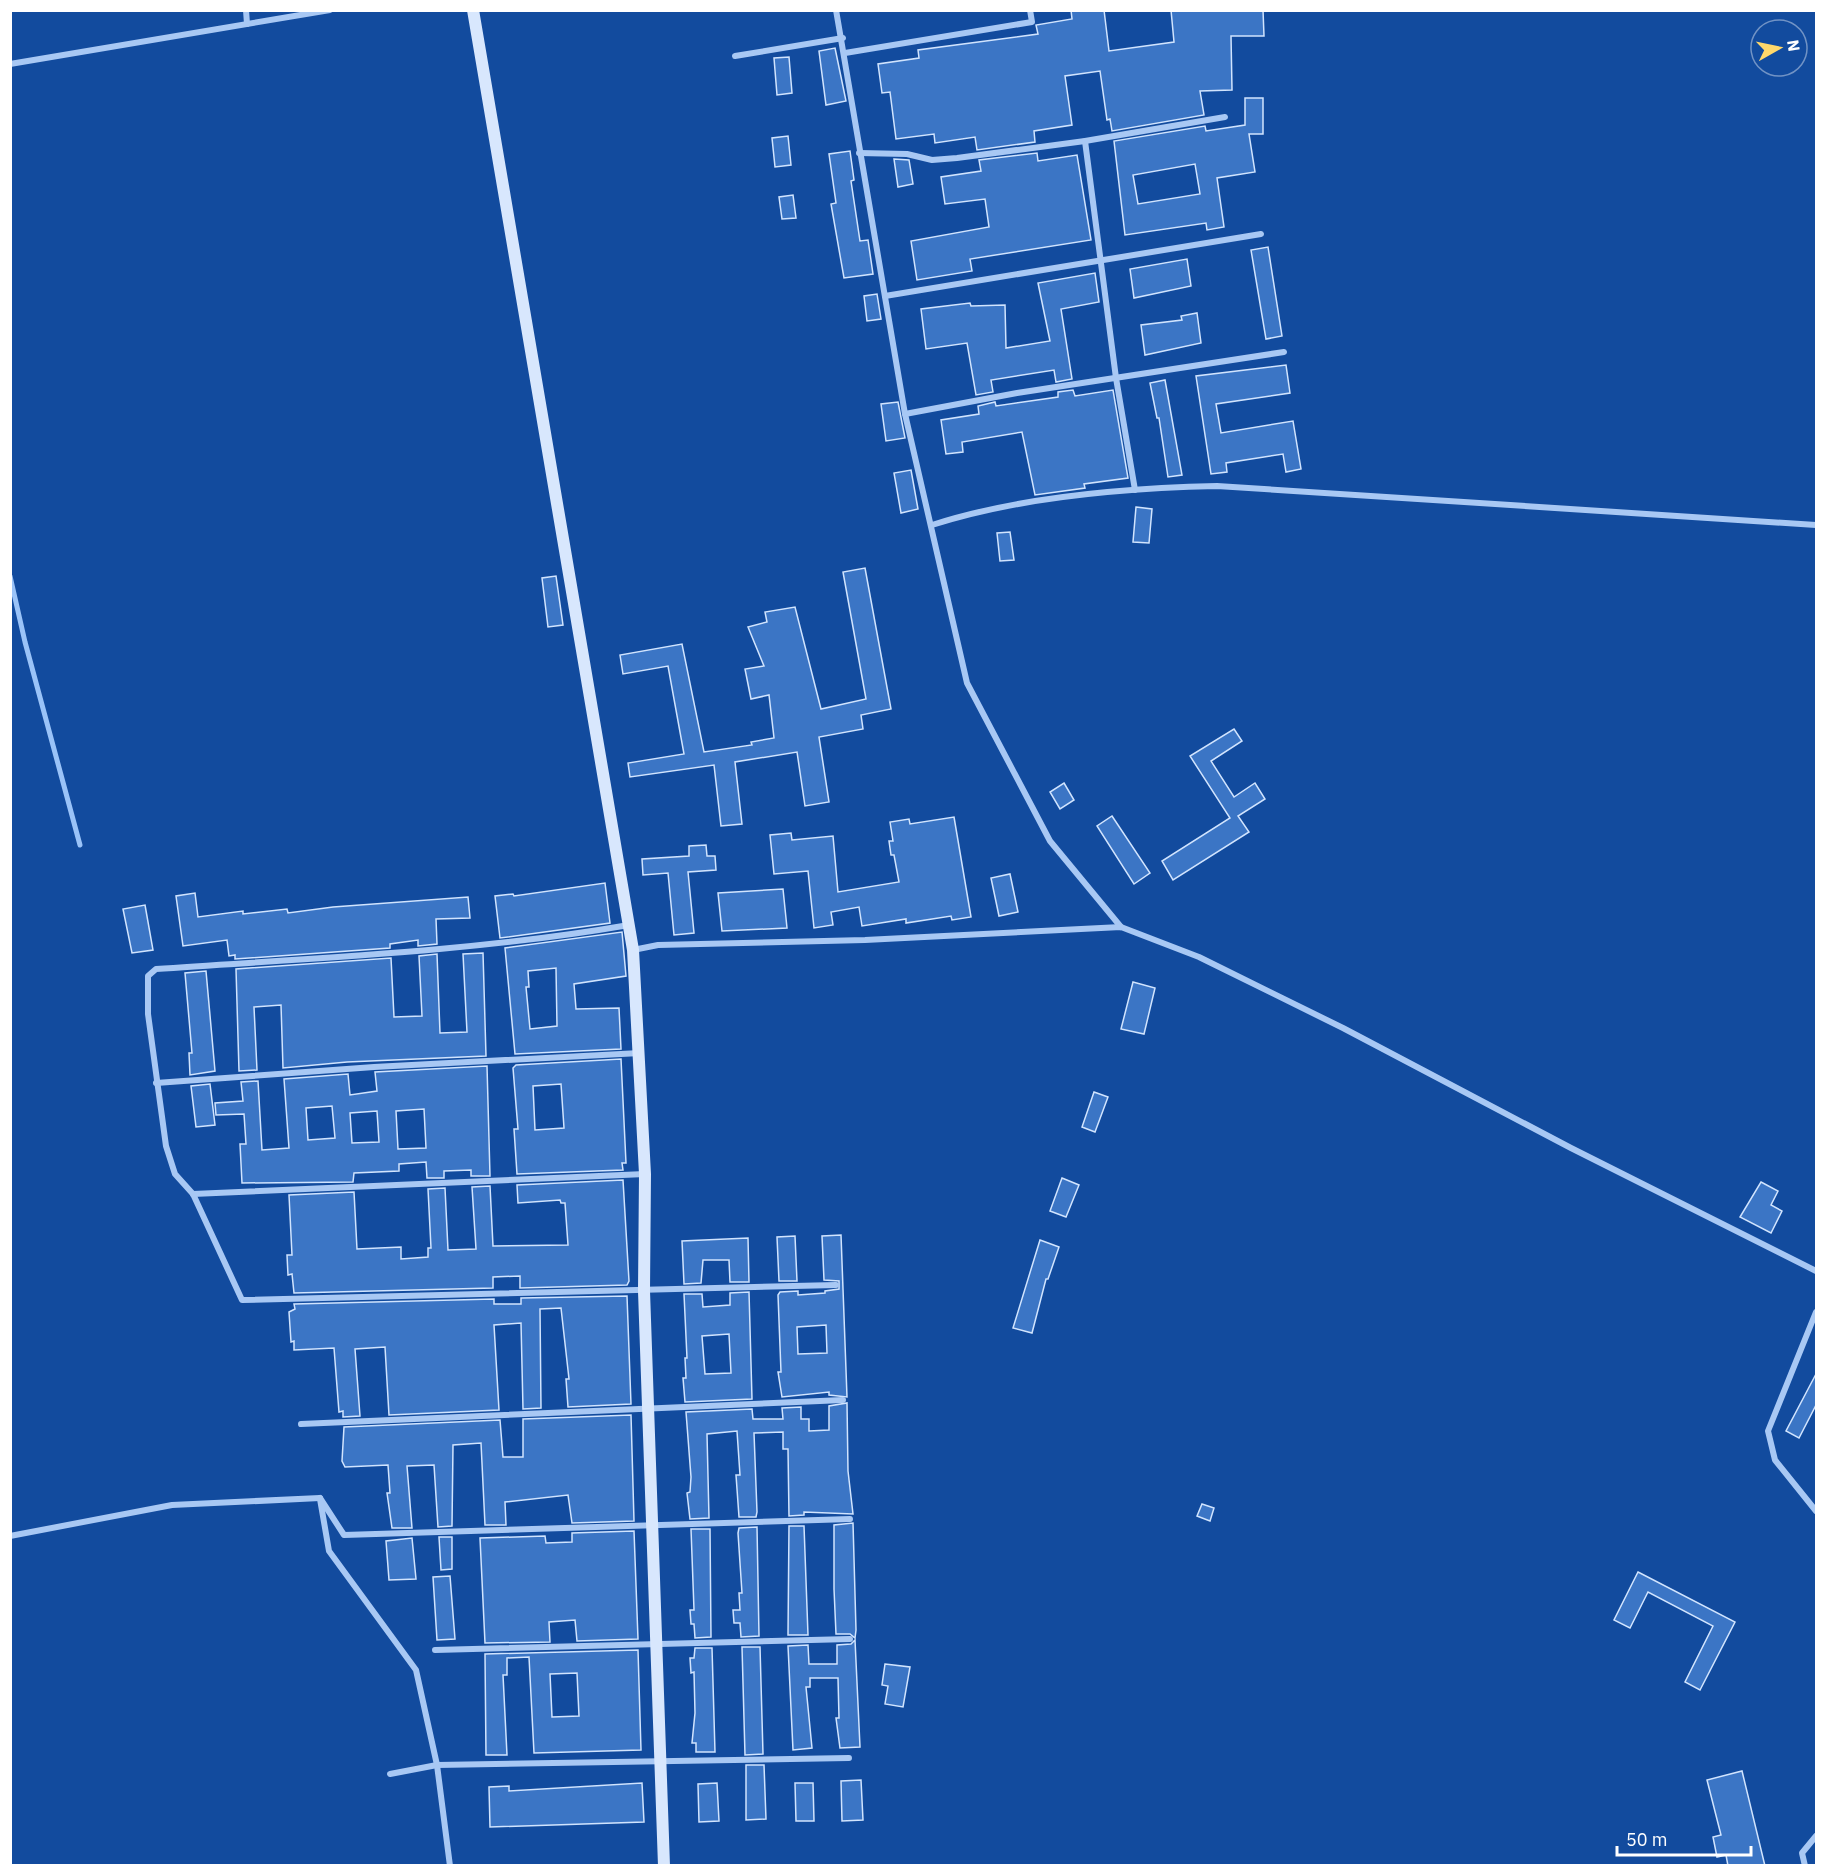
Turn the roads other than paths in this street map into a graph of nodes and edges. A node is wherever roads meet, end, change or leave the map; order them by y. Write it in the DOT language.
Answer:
graph roads {
  1 [pos="246,10"];
  2 [pos="330,10"];
  3 [pos="473,10"];
  4 [pos="836,10"];
  5 [pos="1030,10"];
  6 [pos="248,24"];
  7 [pos="843,38"];
  8 [pos="845,53"];
  9 [pos="735,57"];
  10 [pos="10,64"];
  11 [pos="1225,117"];
  12 [pos="1085,141"];
  13 [pos="859,153"];
  14 [pos="1261,234"];
  15 [pos="1099,260"];
  16 [pos="885,296"];
  17 [pos="1284,352"];
  18 [pos="1116,378"];
  19 [pos="905,414"];
  20 [pos="1135,490"];
  21 [pos="932,525"];
  22 [pos="1816,525"];
  23 [pos="629,925"];
  24 [pos="1121,927"];
  25 [pos="633,950"];
  26 [pos="640,1053"];
  27 [pos="156,1083"];
  28 [pos="645,1174"];
  29 [pos="193,1194"];
  30 [pos="1816,1271"];
  31 [pos="836,1285"];
  32 [pos="644,1291"];
  33 [pos="1816,1312"];
  34 [pos="843,1400"];
  35 [pos="648,1409"];
  36 [pos="301,1424"];
  37 [pos="320,1498"];
  38 [pos="1816,1511"];
  39 [pos="850,1519"];
  40 [pos="652,1526"];
  41 [pos="10,1536"];
  42 [pos="850,1640"];
  43 [pos="656,1643"];
  44 [pos="435,1650"];
  45 [pos="849,1758"];
  46 [pos="659,1762"];
  47 [pos="437,1766"];
  48 [pos="390,1774"];
  49 [pos="1816,1836"];
  50 [pos="450,1866"];
  51 [pos="664,1866"];
  52 [pos="1805,1866"];
  1 -- 6 [label="street"];
  2 -- 6 [label="street"];
  3 -- 23 [label="street"];
  4 -- 7 [label="street"];
  5 -- 8 [label="street"];
  6 -- 10 [label="street"];
  7 -- 8 [label="street"];
  7 -- 9 [label="street"];
  8 -- 13 [label="street"];
  11 -- 12 [label="street"];
  12 -- 13 [label="street"];
  12 -- 15 [label="street"];
  13 -- 16 [label="street"];
  14 -- 15 [label="street"];
  15 -- 16 [label="street"];
  15 -- 18 [label="street"];
  16 -- 19 [label="street"];
  17 -- 18 [label="street"];
  18 -- 19 [label="street"];
  18 -- 20 [label="street"];
  19 -- 21 [label="street"];
  20 -- 21 [label="street"];
  20 -- 22 [label="street"];
  21 -- 24 [label="street"];
  23 -- 25 [label="street"];
  23 -- 27 [label="street"];
  24 -- 25 [label="street"];
  24 -- 30 [label="street"];
  25 -- 26 [label="street"];
  26 -- 27 [label="street"];
  26 -- 28 [label="street"];
  27 -- 29 [label="street"];
  28 -- 29 [label="street"];
  28 -- 32 [label="street"];
  29 -- 32 [label="street"];
  31 -- 32 [label="street"];
  32 -- 35 [label="street"];
  33 -- 38 [label="street"];
  34 -- 35 [label="street"];
  35 -- 36 [label="street"];
  35 -- 40 [label="street"];
  37 -- 40 [label="street"];
  37 -- 41 [label="street"];
  37 -- 47 [label="street"];
  39 -- 40 [label="street"];
  40 -- 43 [label="street"];
  42 -- 43 [label="street"];
  43 -- 44 [label="street"];
  43 -- 46 [label="street"];
  45 -- 46 [label="street"];
  46 -- 47 [label="street"];
  46 -- 51 [label="street"];
  47 -- 48 [label="street"];
  47 -- 50 [label="street"];
  49 -- 52 [label="street"];
}
